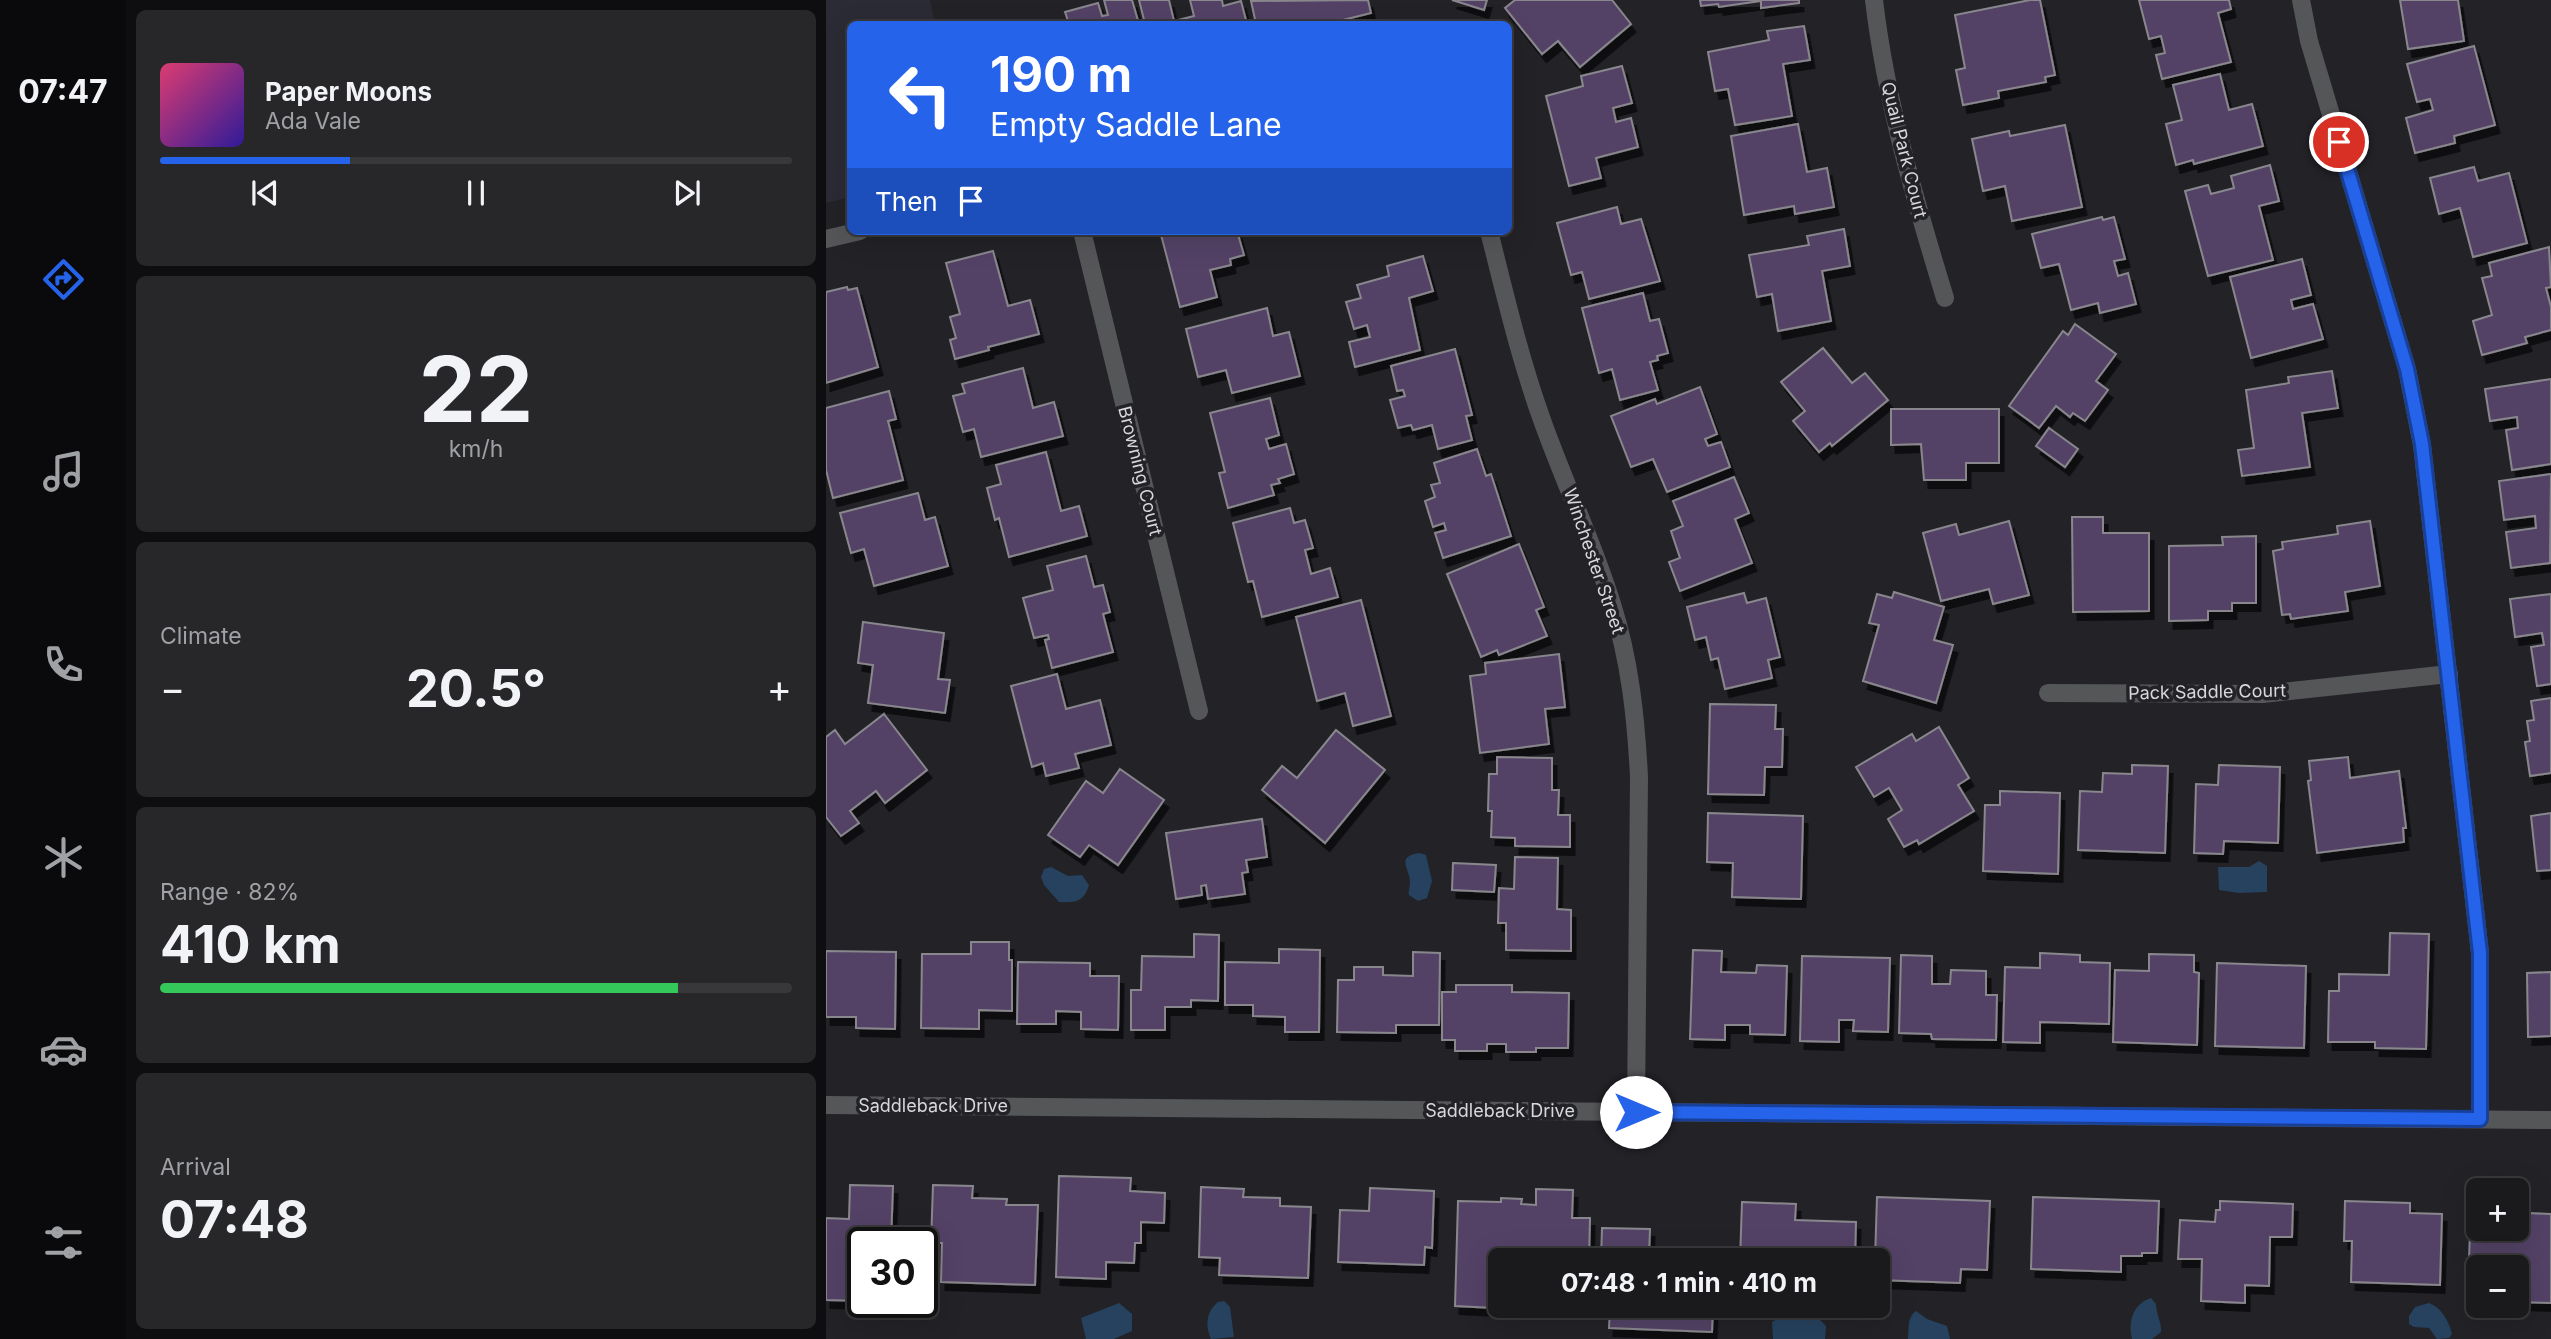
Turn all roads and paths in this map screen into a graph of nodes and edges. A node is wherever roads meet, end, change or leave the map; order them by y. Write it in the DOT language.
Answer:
graph roads {
  1 [pos="1874,0"];
  2 [pos="2301,0"];
  3 [pos="847,234"];
  4 [pos="1083,235"];
  5 [pos="1490,235"];
  6 [pos="826,239"];
  7 [pos="1945,298"];
  8 [pos="2449,674"];
  9 [pos="2048,693"];
  10 [pos="1199,711"];
  11 [pos="826,1105"];
  12 [pos="1636,1112"];
  13 [pos="2480,1119"];
  14 [pos="2551,1119"];
  1 -- 7 [label="street, Quail Park Court"];
  2 -- 8 [label="street"];
  3 -- 6 [label="street"];
  4 -- 10 [label="street, Browning Court"];
  5 -- 12 [label="street, Winchester Street"];
  8 -- 9 [label="street, Pack Saddle Court"];
  8 -- 13 [label="street"];
  11 -- 12 [label="street, Saddleback Drive"];
  12 -- 13 [label="street, Saddleback Drive"];
  13 -- 14 [label="street, Saddleback Drive"];
}
